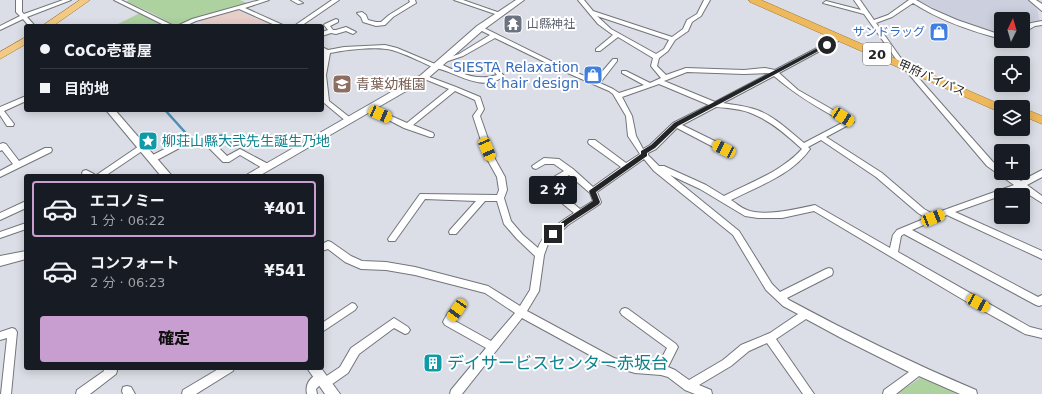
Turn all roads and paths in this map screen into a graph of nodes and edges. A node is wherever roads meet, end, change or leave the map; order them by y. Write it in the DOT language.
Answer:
graph roads {
  1 [pos="19,0"];
  2 [pos="68,0"];
  3 [pos="86,0"];
  4 [pos="118,0"];
  5 [pos="243,0"];
  6 [pos="266,0"];
  7 [pos="294,0"];
  8 [pos="336,0"];
  9 [pos="412,0"];
  10 [pos="456,0"];
  11 [pos="521,0"];
  12 [pos="581,0"];
  13 [pos="707,0"];
  14 [pos="753,0"];
  15 [pos="763,0"];
  16 [pos="857,0"];
  17 [pos="912,0"];
  18 [pos="1032,0"];
  19 [pos="300,3"];
  20 [pos="826,3"];
  21 [pos="253,4"];
  22 [pos="242,8"];
  23 [pos="1042,8"];
  24 [pos="591,12"];
  25 [pos="360,13"];
  26 [pos="866,13"];
  27 [pos="500,14"];
  28 [pos="23,16"];
  29 [pos="336,21"];
  30 [pos="873,22"];
  31 [pos="1042,23"];
  32 [pos="30,24"];
  33 [pos="50,24"];
  34 [pos="167,24"];
  35 [pos="185,24"];
  36 [pos="278,24"];
  37 [pos="300,24"];
  38 [pos="1030,26"];
  39 [pos="0,28"];
  40 [pos="480,28"];
  41 [pos="331,30"];
  42 [pos="353,32"];
  43 [pos="324,33"];
  44 [pos="495,35"];
  45 [pos="617,35"];
  46 [pos="994,35"];
  47 [pos="840,38"];
  48 [pos="673,39"];
  49 [pos="24,41"];
  50 [pos="598,50"];
  51 [pos="325,51"];
  52 [pos="0,56"];
  53 [pos="656,58"];
  54 [pos="898,58"];
  55 [pos="615,60"];
  56 [pos="324,63"];
  57 [pos="440,64"];
  58 [pos="906,67"];
  59 [pos="496,70"];
  60 [pos="624,72"];
  61 [pos="774,73"];
  62 [pos="424,77"];
  63 [pos="665,78"];
  64 [pos="658,82"];
  65 [pos="596,83"];
  66 [pos="648,86"];
  67 [pos="454,88"];
  68 [pos="618,96"];
  69 [pos="24,99"];
  70 [pos="995,100"];
  71 [pos="324,102"];
  72 [pos="714,104"];
  73 [pos="994,105"];
  74 [pos="0,110"];
  75 [pos="112,112"];
  76 [pos="380,114"];
  77 [pos="1030,115"];
  78 [pos="349,120"];
  79 [pos="1042,120"];
  80 [pos="1030,121"];
  81 [pos="10,124"];
  82 [pos="676,125"];
  83 [pos="407,126"];
  84 [pos="1042,126"];
  85 [pos="430,135"];
  86 [pos="821,137"];
  87 [pos="592,142"];
  88 [pos="803,146"];
  89 [pos="142,147"];
  90 [pos="0,148"];
  91 [pos="724,149"];
  92 [pos="48,150"];
  93 [pos="644,153"];
  94 [pos="152,159"];
  95 [pos="18,165"];
  96 [pos="654,165"];
  97 [pos="536,166"];
  98 [pos="267,167"];
  99 [pos="626,167"];
  100 [pos="994,167"];
  101 [pos="570,171"];
  102 [pos="1042,173"];
  103 [pos="0,174"];
  104 [pos="102,174"];
  105 [pos="165,174"];
  106 [pos="255,174"];
  107 [pos="1013,180"];
  108 [pos="548,184"];
  109 [pos="1021,186"];
  110 [pos="593,191"];
  111 [pos="709,191"];
  112 [pos="554,192"];
  113 [pos="483,198"];
  114 [pos="500,198"];
  115 [pos="724,200"];
  116 [pos="1042,200"];
  117 [pos="698,202"];
  118 [pos="24,205"];
  119 [pos="947,212"];
  120 [pos="580,213"];
  121 [pos="0,217"];
  122 [pos="933,218"];
  123 [pos="24,227"];
  124 [pos="905,230"];
  125 [pos="453,232"];
  126 [pos="0,234"];
  127 [pos="392,239"];
  128 [pos="324,247"];
  129 [pos="893,253"];
  130 [pos="24,255"];
  131 [pos="540,255"];
  132 [pos="1042,255"];
  133 [pos="0,261"];
  134 [pos="829,272"];
  135 [pos="779,297"];
  136 [pos="1042,300"];
  137 [pos="352,307"];
  138 [pos="457,310"];
  139 [pos="521,312"];
  140 [pos="625,312"];
  141 [pos="806,314"];
  142 [pos="324,327"];
  143 [pos="405,330"];
  144 [pos="1042,334"];
  145 [pos="0,336"];
  146 [pos="769,338"];
  147 [pos="491,346"];
  148 [pos="111,370"];
  149 [pos="226,370"];
  150 [pos="662,370"];
  151 [pos="918,371"];
  152 [pos="319,376"];
  153 [pos="689,386"];
  154 [pos="6,394"];
  155 [pos="81,394"];
  156 [pos="188,394"];
  157 [pos="312,394"];
  158 [pos="333,394"];
  159 [pos="455,394"];
  160 [pos="707,394"];
  161 [pos="809,394"];
  162 [pos="888,394"];
  163 [pos="971,394"];
  1 -- 28 [label="street"];
  2 -- 28 [label="street"];
  3 -- 33 [label="main road"];
  4 -- 34 [label="street"];
  5 -- 21 [label="street"];
  6 -- 21 [label="street"];
  7 -- 19 [label="street"];
  8 -- 37 [label="street"];
  9 -- 25 [label="street"];
  10 -- 27 [label="street"];
  11 -- 27 [label="street"];
  12 -- 24 [label="street"];
  13 -- 48 [label="street"];
  14 -- 47 [label="highway, 甲府バイパス / 20"];
  15 -- 54 [label="highway, 甲府バイパス / 20"];
  16 -- 26 [label="street"];
  17 -- 30 [label="street"];
  17 -- 46 [label="street"];
  18 -- 23 [label="street"];
  20 -- 26 [label="street"];
  21 -- 22 [label="street"];
  22 -- 35 [label="street"];
  22 -- 36 [label="street"];
  24 -- 45 [label="street"];
  24 -- 48 [label="street"];
  26 -- 30 [label="street"];
  27 -- 40 [label="street"];
  28 -- 32 [label="street"];
  28 -- 39 [label="street"];
  29 -- 41 [label="street"];
  30 -- 54 [label="street"];
  31 -- 38 [label="street"];
  40 -- 44 [label="street"];
  40 -- 57 [label="street"];
  41 -- 42 [label="street"];
  41 -- 43 [label="street"];
  44 -- 57 [label="street"];
  44 -- 65 [label="street"];
  45 -- 50 [label="street"];
  45 -- 53 [label="street"];
  47 -- 58 [label="highway, 甲府バイパス / 20"];
  47 -- 61 [label="street"];
  48 -- 53 [label="street"];
  49 -- 52 [label="main road"];
  51 -- 56 [label="street"];
  51 -- 57 [label="street"];
  53 -- 63 [label="street"];
  54 -- 58 [label="street"];
  54 -- 70 [label="highway, 甲府バイパス / 20"];
  55 -- 65 [label="street"];
  57 -- 59 [label="street"];
  57 -- 62 [label="street"];
  58 -- 73 [label="highway, 甲府バイパス / 20"];
  58 -- 100 [label="street"];
  60 -- 66 [label="street"];
  61 -- 63 [label="street"];
  61 -- 72 [label="street"];
  61 -- 86 [label="street"];
  62 -- 67 [label="street"];
  62 -- 78 [label="street"];
  63 -- 64 [label="street"];
  64 -- 66 [label="street"];
  64 -- 72 [label="street"];
  65 -- 68 [label="street"];
  66 -- 68 [label="street"];
  67 -- 83 [label="street"];
  67 -- 114 [label="street"];
  68 -- 93 [label="street"];
  69 -- 74 [label="street"];
  71 -- 78 [label="street"];
  72 -- 82 [label="street"];
  72 -- 88 [label="street"];
  74 -- 81 [label="street"];
  75 -- 89 [label="street"];
  76 -- 83 [label="street"];
  77 -- 79 [label="highway"];
  78 -- 98 [label="street"];
  80 -- 84 [label="highway"];
  82 -- 91 [label="street"];
  82 -- 93 [label="street"];
  83 -- 85 [label="street"];
  86 -- 88 [label="street"];
  86 -- 122 [label="street"];
  87 -- 99 [label="street"];
  88 -- 115 [label="street"];
  89 -- 94 [label="street"];
  89 -- 104 [label="street"];
  90 -- 95 [label="street"];
  92 -- 95 [label="street"];
  93 -- 96 [label="street"];
  93 -- 99 [label="street"];
  94 -- 98 [label="street"];
  94 -- 105 [label="street"];
  95 -- 103 [label="street"];
  96 -- 111 [label="street"];
  96 -- 117 [label="street"];
  97 -- 101 [label="street"];
  98 -- 106 [label="street"];
  99 -- 110 [label="street"];
  101 -- 108 [label="street"];
  101 -- 110 [label="street"];
  102 -- 109 [label="street"];
  107 -- 109 [label="street"];
  109 -- 116 [label="street"];
  109 -- 119 [label="street"];
  110 -- 120 [label="street"];
  111 -- 115 [label="street"];
  111 -- 117 [label="street"];
  112 -- 120 [label="street"];
  113 -- 114 [label="street"];
  113 -- 125 [label="street"];
  113 -- 127 [label="street"];
  114 -- 131 [label="street"];
  115 -- 129 [label="street"];
  117 -- 135 [label="street"];
  118 -- 121 [label="street"];
  119 -- 122 [label="street"];
  119 -- 132 [label="street"];
  120 -- 131 [label="street"];
  122 -- 124 [label="street"];
  123 -- 126 [label="street"];
  124 -- 129 [label="street"];
  124 -- 136 [label="street"];
  128 -- 139 [label="street"];
  129 -- 144 [label="street"];
  130 -- 133 [label="street"];
  131 -- 139 [label="street"];
  134 -- 135 [label="street"];
  135 -- 141 [label="street"];
  137 -- 142 [label="street"];
  138 -- 147 [label="street"];
  139 -- 147 [label="street"];
  139 -- 150 [label="street"];
  140 -- 150 [label="street"];
  141 -- 146 [label="street"];
  141 -- 151 [label="street"];
  143 -- 152 [label="street"];
  145 -- 154 [label="street"];
  146 -- 153 [label="street"];
  146 -- 161 [label="street"];
  147 -- 159 [label="street"];
  148 -- 155 [label="street"];
  149 -- 156 [label="street"];
  150 -- 153 [label="street"];
  151 -- 162 [label="street"];
  151 -- 163 [label="street"];
  152 -- 157 [label="street"];
  152 -- 158 [label="street"];
  153 -- 160 [label="street"];
}
